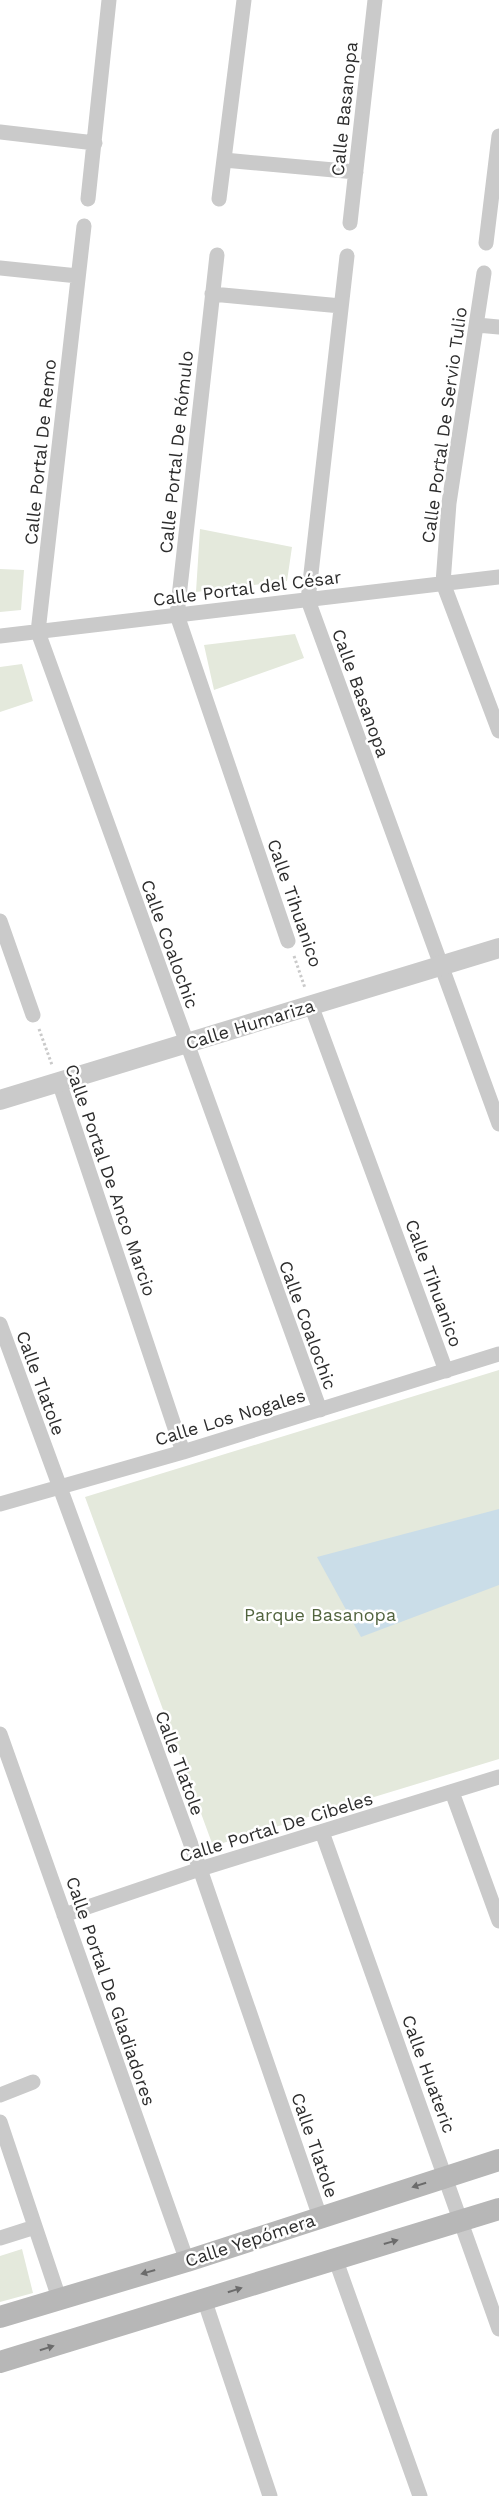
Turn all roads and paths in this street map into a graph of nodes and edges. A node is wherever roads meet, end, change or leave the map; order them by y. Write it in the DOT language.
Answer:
graph roads {
  1 [pos="109,0"];
  2 [pos="244,0"];
  3 [pos="376,0"];
  4 [pos="0,132"];
  5 [pos="499,136"];
  6 [pos="95,143"];
  7 [pos="224,160"];
  8 [pos="356,172"];
  9 [pos="496,189"];
  10 [pos="88,199"];
  11 [pos="219,199"];
  12 [pos="350,223"];
  13 [pos="84,226"];
  14 [pos="486,243"];
  15 [pos="217,255"];
  16 [pos="347,256"];
  17 [pos="0,268"];
  18 [pos="484,273"];
  19 [pos="78,276"];
  20 [pos="212,294"];
  21 [pos="340,306"];
  22 [pos="478,325"];
  23 [pos="499,327"];
  24 [pos="499,576"];
  25 [pos="443,583"];
  26 [pos="308,600"];
  27 [pos="177,615"];
  28 [pos="38,632"];
  29 [pos="0,636"];
  30 [pos="499,731"];
  31 [pos="0,922"];
  32 [pos="288,941"];
  33 [pos="499,948"];
  34 [pos="441,968"];
  35 [pos="311,1005"];
  36 [pos="33,1015"];
  37 [pos="186,1044"];
  38 [pos="59,1082"];
  39 [pos="0,1100"];
  40 [pos="499,1124"];
  41 [pos="0,1324"];
  42 [pos="499,1354"];
  43 [pos="446,1370"];
  44 [pos="320,1410"];
  45 [pos="183,1452"];
  46 [pos="59,1487"];
  47 [pos="0,1504"];
  48 [pos="0,1734"];
  49 [pos="499,1777"];
  50 [pos="452,1792"];
  51 [pos="322,1832"];
  52 [pos="200,1869"];
  53 [pos="64,1915"];
  54 [pos="499,1921"];
  55 [pos="33,2082"];
  56 [pos="0,2094"];
  57 [pos="0,2122"];
  58 [pos="499,2160"];
  59 [pos="445,2177"];
  60 [pos="499,2209"];
  61 [pos="320,2217"];
  62 [pos="461,2222"];
  63 [pos="35,2227"];
  64 [pos="0,2238"];
  65 [pos="335,2258"];
  66 [pos="187,2262"];
  67 [pos="60,2298"];
  68 [pos="204,2299"];
  69 [pos="0,2317"];
  70 [pos="499,2329"];
  71 [pos="0,2362"];
  72 [pos="270,2496"];
  73 [pos="420,2496"];
  1 -- 6 [label="street"];
  2 -- 7 [label="street"];
  3 -- 8 [label="street, Calle Basanopa"];
  4 -- 6 [label="street"];
  5 -- 9 [label="street"];
  6 -- 10 [label="street"];
  7 -- 8 [label="street"];
  7 -- 11 [label="street"];
  8 -- 12 [label="street, Calle Basanopa"];
  9 -- 14 [label="street"];
  13 -- 19 [label="street, Calle Portal De Remo"];
  15 -- 20 [label="street, Calle Portal De Rómulo"];
  16 -- 21 [label="street, Calle Basanopa"];
  17 -- 19 [label="street"];
  18 -- 22 [label="street, Calle Portal De Servio Tulio"];
  19 -- 28 [label="street, Calle Portal De Remo"];
  20 -- 21 [label="street"];
  20 -- 27 [label="street, Calle Portal De Rómulo"];
  21 -- 26 [label="street, Calle Basanopa"];
  22 -- 23 [label="street"];
  22 -- 25 [label="street, Calle Portal De Servio Tulio"];
  24 -- 25 [label="street, Calle Portal del César"];
  25 -- 26 [label="street, Calle Portal del César"];
  25 -- 30 [label="street"];
  26 -- 27 [label="street, Calle Portal del César"];
  26 -- 34 [label="street, Calle Basanopa"];
  27 -- 28 [label="street, Calle Portal del César"];
  27 -- 32 [label="street, Calle Tihuanico"];
  28 -- 29 [label="street, Calle Portal del César"];
  28 -- 37 [label="street, Calle Coalochic"];
  31 -- 36 [label="street"];
  32 -- 35 [label="path, Calle Tihuanico"];
  33 -- 34 [label="street, Calle Humariza"];
  34 -- 35 [label="street, Calle Humariza"];
  34 -- 40 [label="street, Calle Basanopa"];
  35 -- 37 [label="street, Calle Humariza"];
  35 -- 43 [label="street, Calle Tihuanico"];
  36 -- 38 [label="path, Calle Portal De Anco Marcio"];
  37 -- 38 [label="street, Calle Humariza"];
  37 -- 44 [label="street, Calle Coalochic"];
  38 -- 39 [label="street, Calle Humariza"];
  38 -- 45 [label="street, Calle Portal De Anco Marcio"];
  41 -- 46 [label="street, Calle Tlatole"];
  42 -- 43 [label="street, Calle Los Nogales"];
  43 -- 44 [label="street, Calle Los Nogales"];
  44 -- 45 [label="street, Calle Los Nogales"];
  45 -- 46 [label="street, Calle Los Nogales"];
  46 -- 47 [label="street, Calle Los Nogales"];
  46 -- 52 [label="street, Calle Tlatole"];
  48 -- 53 [label="street, Calle Portal De Gladiadores"];
  49 -- 50 [label="street, Calle Portal De Cibeles"];
  50 -- 51 [label="street, Calle Portal De Cibeles"];
  50 -- 54 [label="street"];
  51 -- 52 [label="street, Calle Portal De Cibeles"];
  51 -- 59 [label="street, Calle Huateric"];
  52 -- 53 [label="street, Calle Portal De Cibeles"];
  52 -- 61 [label="street, Calle Tlatole"];
  53 -- 66 [label="street, Calle Portal De Gladiadores"];
  55 -- 56 [label="street"];
  57 -- 63 [label="street"];
  58 -- 59 [label="main road, Calle Yepómera"];
  59 -- 61 [label="main road, Calle Yepómera, one-way"];
  59 -- 62 [label="street, Calle Huateric"];
  60 -- 62 [label="main road"];
  61 -- 66 [label="main road, Calle Yepómera"];
  65 -- 62 [label="main road, one-way"];
  62 -- 70 [label="street, Calle Huateric"];
  63 -- 64 [label="street"];
  63 -- 67 [label="street"];
  68 -- 65 [label="main road, one-way"];
  65 -- 73 [label="street"];
  66 -- 67 [label="main road, Calle Yepómera, one-way"];
  67 -- 69 [label="main road, Calle Yepómera"];
  71 -- 68 [label="main road, one-way"];
  68 -- 72 [label="street"];
}
